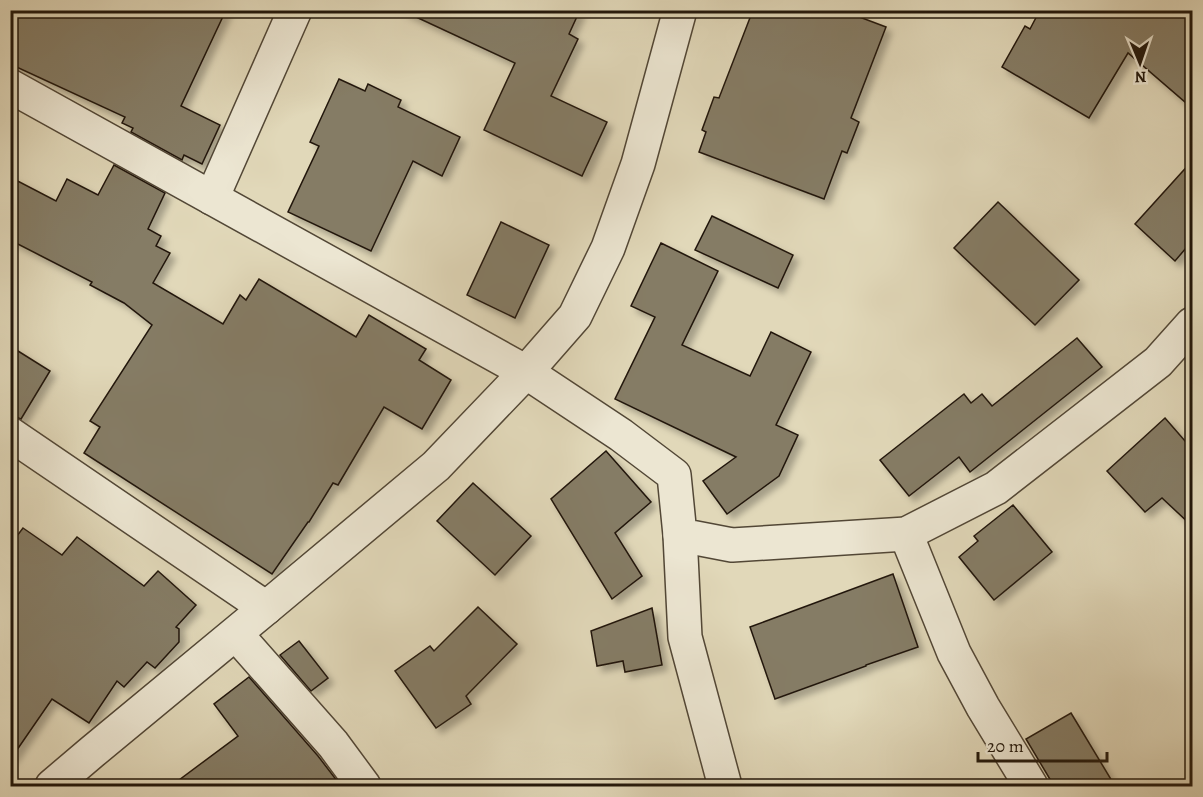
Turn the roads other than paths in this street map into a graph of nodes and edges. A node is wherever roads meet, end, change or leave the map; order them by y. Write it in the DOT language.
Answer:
graph roads {
  1 [pos="296,10"];
  2 [pos="680,10"];
  3 [pos="10,86"];
  4 [pos="212,198"];
  5 [pos="1192,324"];
  6 [pos="526,372"];
  7 [pos="10,435"];
  8 [pos="906,534"];
  9 [pos="680,535"];
  10 [pos="266,608"];
  11 [pos="236,634"];
  12 [pos="52,786"];
  13 [pos="364,786"];
  14 [pos="726,786"];
  15 [pos="1031,786"];
  1 -- 4 [label="street"];
  2 -- 6 [label="street"];
  3 -- 4 [label="street"];
  4 -- 6 [label="street"];
  5 -- 8 [label="street"];
  6 -- 9 [label="street"];
  6 -- 10 [label="street"];
  7 -- 10 [label="street"];
  8 -- 9 [label="street"];
  8 -- 15 [label="street"];
  9 -- 14 [label="street"];
  10 -- 11 [label="street"];
  11 -- 12 [label="street"];
  11 -- 13 [label="street"];
}
